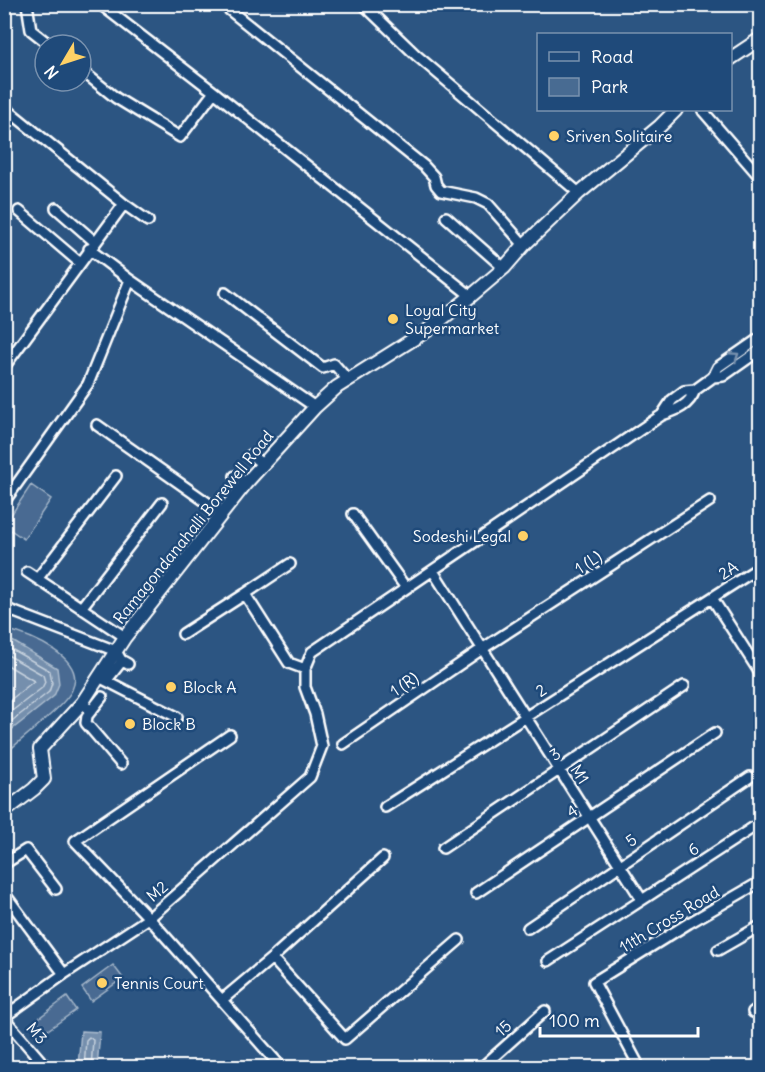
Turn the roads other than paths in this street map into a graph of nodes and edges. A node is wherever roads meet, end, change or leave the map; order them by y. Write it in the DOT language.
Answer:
graph roads {
  1 [pos="27,4"];
  2 [pos="100,4"];
  3 [pos="222,4"];
  4 [pos="363,4"];
  5 [pos="35,33"];
  6 [pos="760,39"];
  7 [pos="732,58"];
  8 [pos="93,80"];
  9 [pos="214,92"];
  10 [pos="4,106"];
  11 [pos="675,111"];
  12 [pos="703,111"];
  13 [pos="760,177"];
  14 [pos="579,193"];
  15 [pos="124,204"];
  16 [pos="56,208"];
  17 [pos="19,211"];
  18 [pos="446,217"];
  19 [pos="148,221"];
  20 [pos="524,245"];
  21 [pos="92,246"];
  22 [pos="80,263"];
  23 [pos="504,268"];
  24 [pos="130,280"];
  25 [pos="225,292"];
  26 [pos="471,296"];
  27 [pos="760,338"];
  28 [pos="760,350"];
  29 [pos="4,367"];
  30 [pos="713,377"];
  31 [pos="348,380"];
  32 [pos="315,406"];
  33 [pos="97,425"];
  34 [pos="252,455"];
  35 [pos="262,464"];
  36 [pos="116,476"];
  37 [pos="4,501"];
  38 [pos="710,501"];
  39 [pos="162,503"];
  40 [pos="222,513"];
  41 [pos="353,514"];
  42 [pos="291,564"];
  43 [pos="760,567"];
  44 [pos="433,571"];
  45 [pos="27,572"];
  46 [pos="38,578"];
  47 [pos="406,588"];
  48 [pos="245,594"];
  49 [pos="712,598"];
  50 [pos="4,608"];
  51 [pos="81,608"];
  52 [pos="183,634"];
  53 [pos="125,637"];
  54 [pos="482,649"];
  55 [pos="122,659"];
  56 [pos="305,669"];
  57 [pos="760,673"];
  58 [pos="103,679"];
  59 [pos="684,686"];
  60 [pos="87,707"];
  61 [pos="177,717"];
  62 [pos="525,718"];
  63 [pos="715,733"];
  64 [pos="230,735"];
  65 [pos="343,744"];
  66 [pos="121,764"];
  67 [pos="559,770"];
  68 [pos="750,777"];
  69 [pos="385,807"];
  70 [pos="4,812"];
  71 [pos="590,816"];
  72 [pos="760,823"];
  73 [pos="442,848"];
  74 [pos="383,858"];
  75 [pos="4,864"];
  76 [pos="620,865"];
  77 [pos="760,882"];
  78 [pos="56,889"];
  79 [pos="4,893"];
  80 [pos="476,893"];
  81 [pos="642,900"];
  82 [pos="149,918"];
  83 [pos="760,926"];
  84 [pos="528,928"];
  85 [pos="459,940"];
  86 [pos="718,950"];
  87 [pos="272,958"];
  88 [pos="548,961"];
  89 [pos="64,975"];
  90 [pos="222,1000"];
  91 [pos="545,1011"];
  92 [pos="4,1018"];
  93 [pos="45,1067"];
  94 [pos="282,1068"];
  95 [pos="481,1068"];
  96 [pos="640,1068"];
  1 -- 5 [label="street"];
  2 -- 9 [label="street"];
  3 -- 20 [label="street"];
  4 -- 14 [label="street"];
  6 -- 7 [label="street"];
  8 -- 9 [label="street"];
  9 -- 26 [label="street"];
  10 -- 15 [label="street"];
  11 -- 14 [label="street, Ramagondanahalli Borewell Road"];
  12 -- 13 [label="street"];
  14 -- 20 [label="street, Ramagondanahalli Borewell Road"];
  15 -- 19 [label="street"];
  15 -- 21 [label="street"];
  16 -- 21 [label="street"];
  17 -- 22 [label="street"];
  18 -- 23 [label="street"];
  20 -- 23 [label="street, Ramagondanahalli Borewell Road"];
  21 -- 22 [label="street"];
  21 -- 24 [label="street"];
  22 -- 29 [label="street"];
  23 -- 26 [label="street, Ramagondanahalli Borewell Road"];
  24 -- 32 [label="street"];
  24 -- 37 [label="street"];
  25 -- 31 [label="street"];
  26 -- 31 [label="street, Ramagondanahalli Borewell Road"];
  30 -- 27 [label="street, one-way"];
  28 -- 30 [label="street"];
  30 -- 44 [label="street"];
  31 -- 32 [label="street, Ramagondanahalli Borewell Road"];
  32 -- 35 [label="street, Ramagondanahalli Borewell Road"];
  33 -- 40 [label="street"];
  34 -- 35 [label="street"];
  35 -- 40 [label="street, Ramagondanahalli Borewell Road"];
  36 -- 46 [label="street"];
  38 -- 54 [label="street, 1 (L)"];
  39 -- 51 [label="street"];
  40 -- 53 [label="street, Ramagondanahalli Borewell Road"];
  41 -- 47 [label="street"];
  42 -- 48 [label="street"];
  43 -- 49 [label="street, 2A"];
  44 -- 47 [label="street"];
  44 -- 54 [label="street, M1"];
  45 -- 46 [label="street"];
  46 -- 51 [label="street"];
  47 -- 56 [label="street"];
  48 -- 52 [label="street"];
  48 -- 56 [label="street"];
  49 -- 57 [label="street"];
  49 -- 62 [label="street, 2"];
  50 -- 55 [label="street"];
  51 -- 53 [label="street"];
  53 -- 55 [label="street, Ramagondanahalli Borewell Road"];
  54 -- 62 [label="street, M1"];
  54 -- 65 [label="street, 1 (R)"];
  55 -- 58 [label="street, Ramagondanahalli Borewell Road"];
  56 -- 82 [label="street, M2"];
  58 -- 60 [label="street, Ramagondanahalli Borewell Road"];
  58 -- 61 [label="street"];
  59 -- 67 [label="street, 3"];
  60 -- 66 [label="street"];
  60 -- 70 [label="street, Ramagondanahalli Borewell Road"];
  62 -- 67 [label="street, M1"];
  62 -- 69 [label="street, 2"];
  63 -- 71 [label="street, 4"];
  64 -- 82 [label="street"];
  67 -- 71 [label="street, M1"];
  67 -- 73 [label="street, 3"];
  68 -- 76 [label="street, 5"];
  71 -- 76 [label="street, M1"];
  71 -- 80 [label="street, 4"];
  72 -- 81 [label="street, 6"];
  74 -- 87 [label="street"];
  75 -- 78 [label="street"];
  76 -- 81 [label="street, M1"];
  76 -- 84 [label="street, 5"];
  77 -- 96 [label="street, 11th Cross Road"];
  79 -- 89 [label="street"];
  81 -- 88 [label="street"];
  82 -- 89 [label="street"];
  82 -- 90 [label="street, M2"];
  83 -- 86 [label="street"];
  85 -- 87 [label="street"];
  87 -- 90 [label="street"];
  89 -- 92 [label="street"];
  90 -- 94 [label="street, M2"];
  91 -- 95 [label="street, 15"];
  92 -- 93 [label="street, M3"];
}
